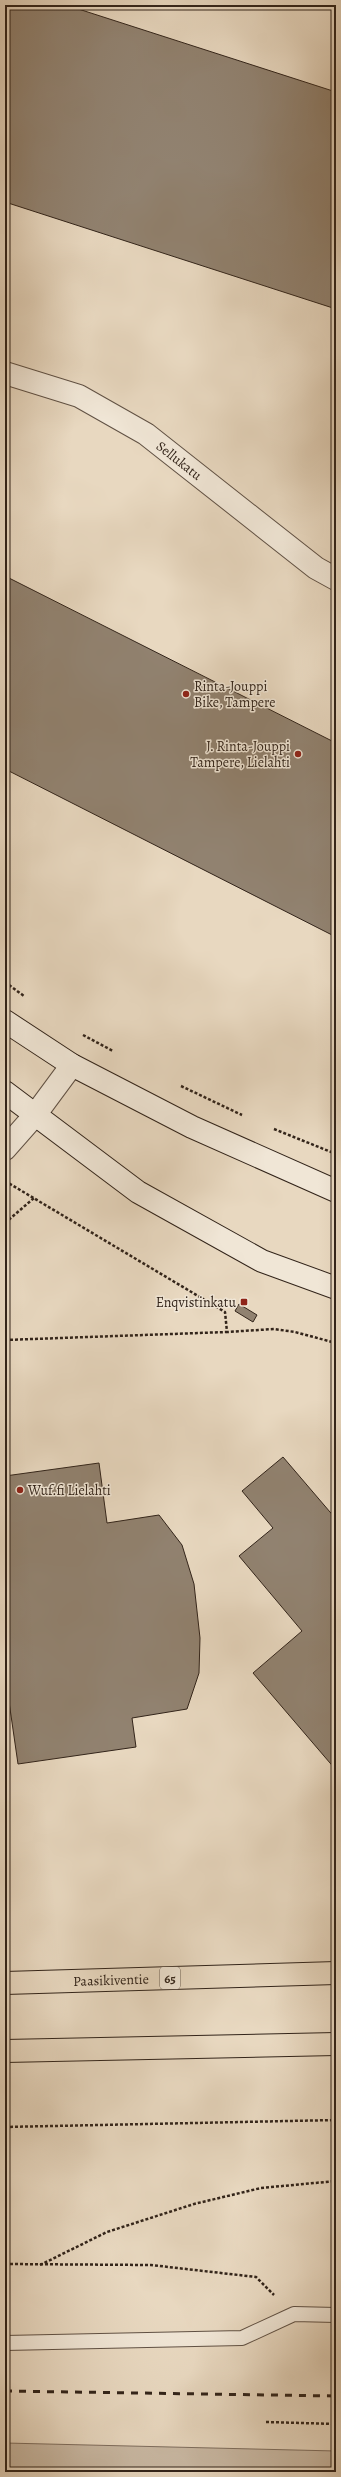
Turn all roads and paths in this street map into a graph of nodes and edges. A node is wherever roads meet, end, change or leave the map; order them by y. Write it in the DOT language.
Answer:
graph roads {
  1 [pos="5,372"];
  2 [pos="336,579"];
  3 [pos="5,982"];
  4 [pos="27,999"];
  5 [pos="5,1021"];
  6 [pos="78,1032"];
  7 [pos="120,1054"];
  8 [pos="72,1064"];
  9 [pos="176,1084"];
  10 [pos="5,1092"];
  11 [pos="35,1115"];
  12 [pos="245,1116"];
  13 [pos="266,1126"];
  14 [pos="5,1149"];
  15 [pos="336,1154"];
  16 [pos="5,1181"];
  17 [pos="336,1191"];
  18 [pos="34,1198"];
  19 [pos="5,1223"];
  20 [pos="336,1288"];
  21 [pos="227,1332"];
  22 [pos="5,1340"];
  23 [pos="336,1343"];
  24 [pos="336,1973"];
  25 [pos="5,1983"];
  26 [pos="336,2044"];
  27 [pos="5,2051"];
  28 [pos="336,2120"];
  29 [pos="5,2127"];
  30 [pos="336,2180"];
  31 [pos="5,2264"];
  32 [pos="40,2265"];
  33 [pos="294,2314"];
  34 [pos="336,2315"];
  35 [pos="5,2343"];
  36 [pos="266,2422"];
  37 [pos="336,2424"];
  1 -- 2 [label="main road, Sellukatu"];
  3 -- 4 [label="path"];
  5 -- 8 [label="main road"];
  6 -- 7 [label="path"];
  8 -- 11 [label="main road"];
  8 -- 17 [label="main road"];
  9 -- 12 [label="path"];
  10 -- 11 [label="main road"];
  11 -- 14 [label="main road"];
  11 -- 20 [label="main road"];
  13 -- 15 [label="path"];
  16 -- 18 [label="path"];
  18 -- 19 [label="path"];
  18 -- 21 [label="path"];
  21 -- 22 [label="path"];
  21 -- 23 [label="path"];
  24 -- 25 [label="highway, Paasikiventie / 65"];
  26 -- 27 [label="highway"];
  28 -- 29 [label="path"];
  30 -- 32 [label="path"];
  31 -- 32 [label="path"];
  32 -- 33 [label="path"];
  33 -- 34 [label="lane"];
  33 -- 35 [label="lane"];
  36 -- 37 [label="path"];
}
